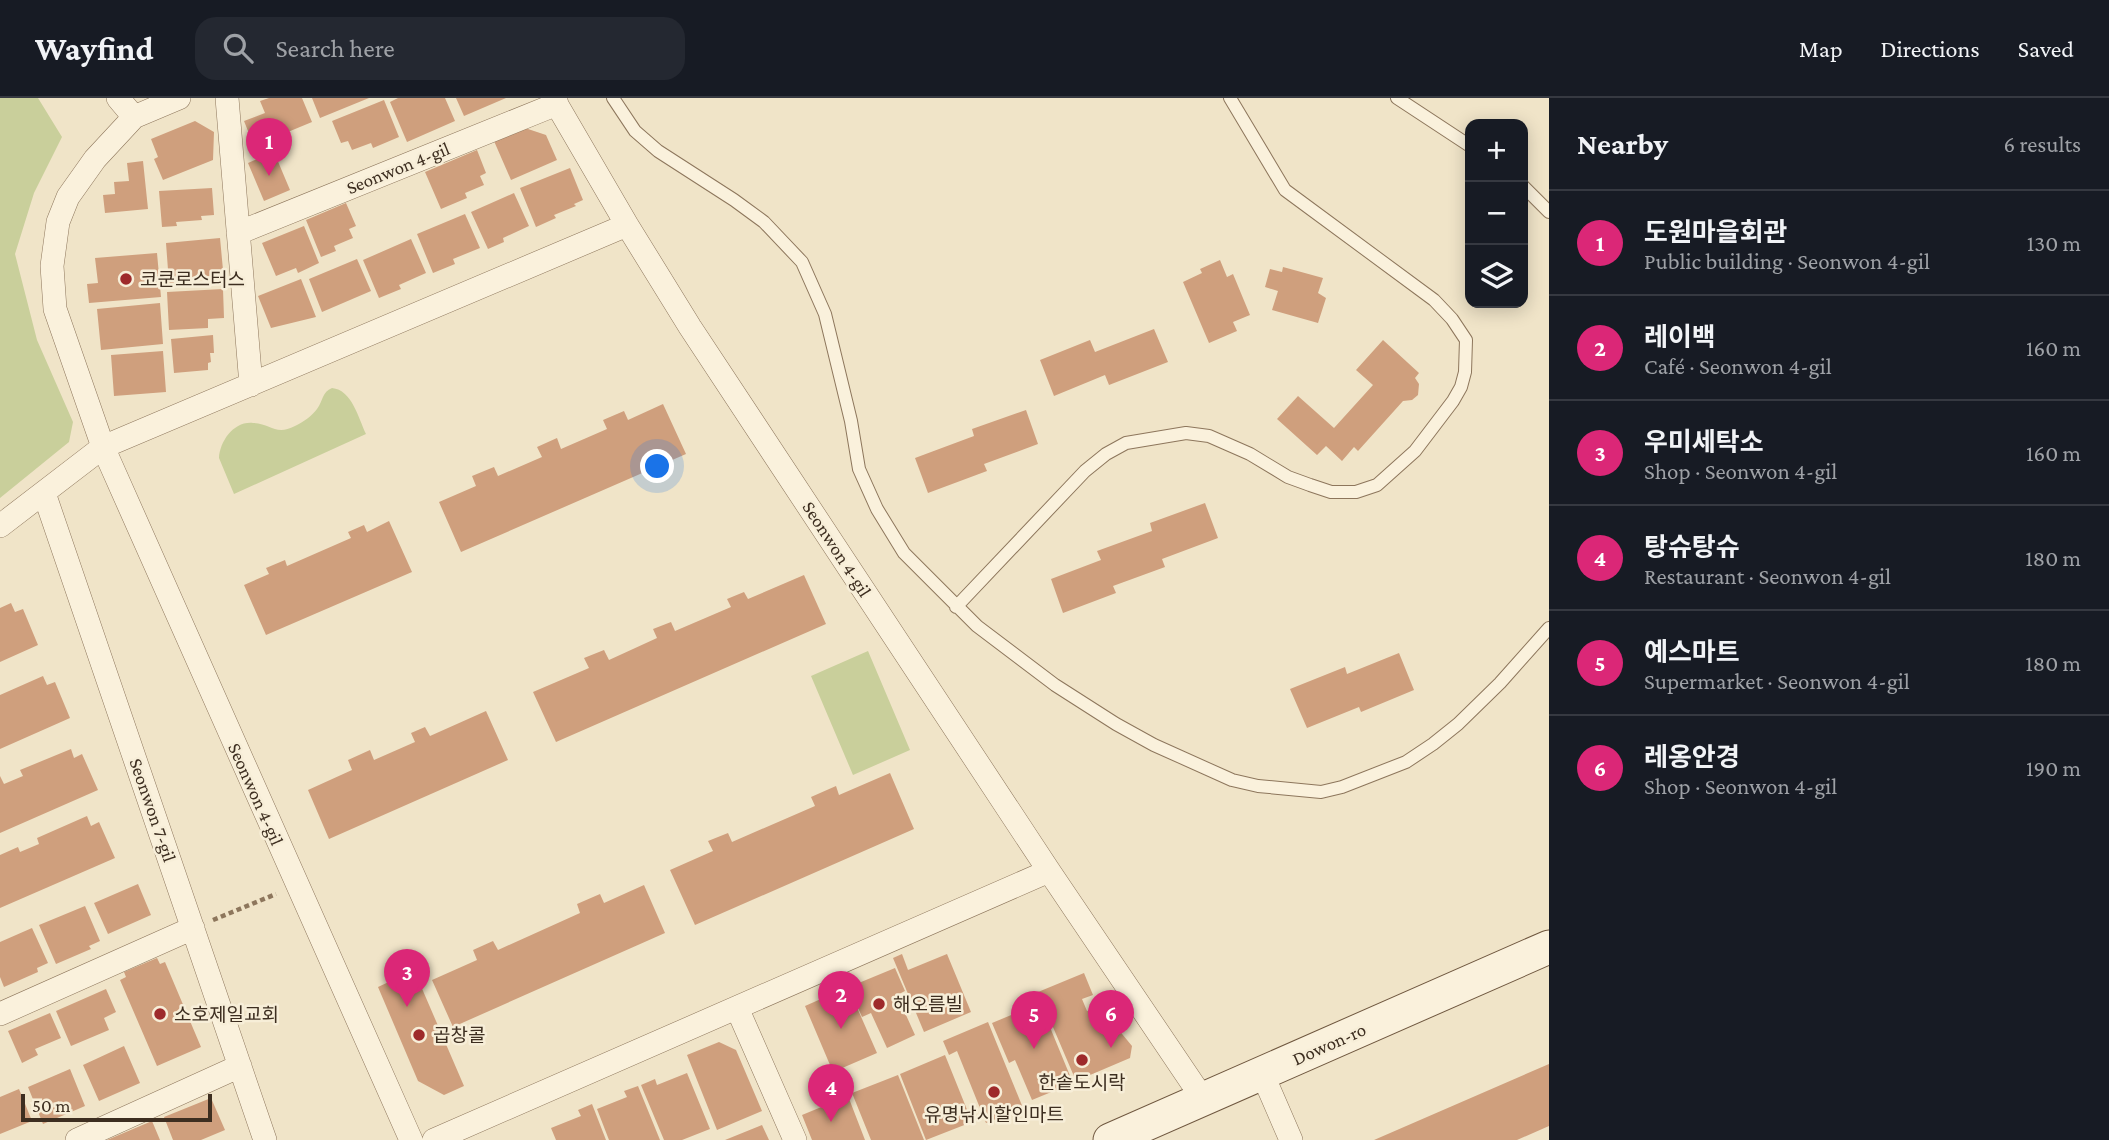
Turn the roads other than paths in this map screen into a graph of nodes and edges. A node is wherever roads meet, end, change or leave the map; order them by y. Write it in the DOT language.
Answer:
graph roads {
  1 [pos="118,98"];
  2 [pos="179,98"];
  3 [pos="227,98"];
  4 [pos="613,98"];
  5 [pos="1230,98"];
  6 [pos="1397,98"];
  7 [pos="555,101"];
  8 [pos="134,117"];
  9 [pos="1465,143"];
  10 [pos="1528,191"];
  11 [pos="1549,212"];
  12 [pos="627,225"];
  13 [pos="238,233"];
  14 [pos="251,385"];
  15 [pos="103,447"];
  16 [pos="44,493"];
  17 [pos="0,526"];
  18 [pos="956,607"];
  19 [pos="1549,628"];
  20 [pos="1049,872"];
  21 [pos="193,928"];
  22 [pos="1549,947"];
  23 [pos="737,1008"];
  24 [pos="0,1014"];
  25 [pos="240,1066"];
  26 [pos="1262,1073"];
  27 [pos="1203,1099"];
  28 [pos="77,1140"];
  29 [pos="265,1140"];
  30 [pos="411,1140"];
  31 [pos="434,1140"];
  32 [pos="795,1140"];
  33 [pos="1110,1140"];
  34 [pos="1291,1140"];
  1 -- 8 [label="street"];
  2 -- 8 [label="street, Seonwon 4-gil"];
  3 -- 13 [label="street"];
  4 -- 18 [label="lane"];
  5 -- 18 [label="lane"];
  6 -- 9 [label="lane"];
  7 -- 12 [label="street, Seonwon 4-gil"];
  7 -- 13 [label="street, Seonwon 4-gil"];
  8 -- 15 [label="street, Seonwon 4-gil"];
  10 -- 11 [label="lane"];
  12 -- 14 [label="street"];
  12 -- 20 [label="street, Seonwon 4-gil"];
  13 -- 14 [label="street"];
  14 -- 15 [label="street"];
  15 -- 16 [label="street"];
  15 -- 30 [label="street, Seonwon 4-gil"];
  16 -- 17 [label="street"];
  16 -- 21 [label="street, Seonwon 7-gil"];
  18 -- 19 [label="lane"];
  20 -- 23 [label="street"];
  20 -- 27 [label="street, Seonwon 4-gil"];
  21 -- 24 [label="street"];
  21 -- 25 [label="street, Seonwon 7-gil"];
  22 -- 26 [label="street, Dowon-ro"];
  23 -- 31 [label="street"];
  23 -- 32 [label="street"];
  25 -- 28 [label="street"];
  25 -- 29 [label="street"];
  26 -- 27 [label="street, Dowon-ro"];
  26 -- 34 [label="street"];
  27 -- 33 [label="street, Dowon-ro"];
}
